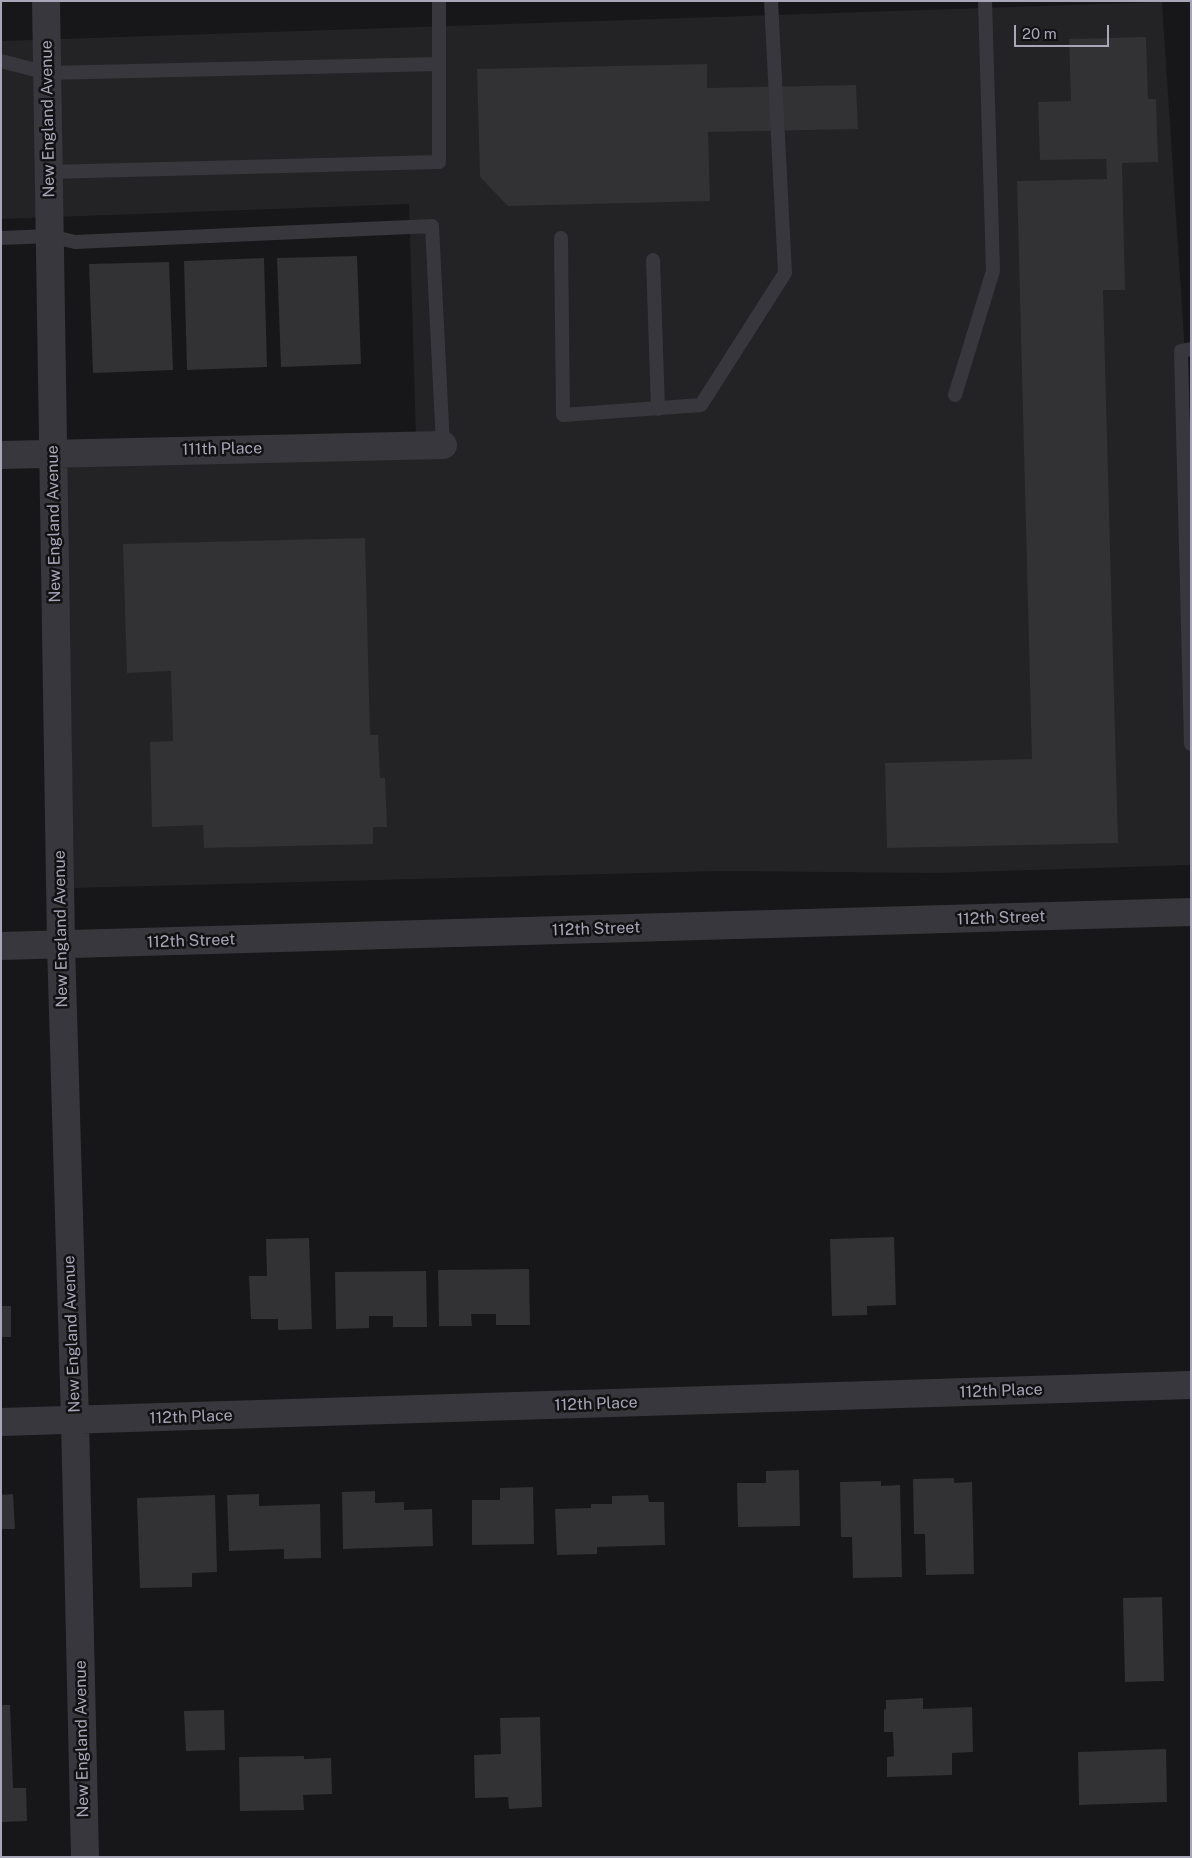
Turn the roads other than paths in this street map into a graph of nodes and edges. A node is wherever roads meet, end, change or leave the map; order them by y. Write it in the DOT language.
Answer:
graph roads {
  1 [pos="46,1"];
  2 [pos="439,1"];
  3 [pos="771,1"];
  4 [pos="985,1"];
  5 [pos="1,61"];
  6 [pos="439,64"];
  7 [pos="47,73"];
  8 [pos="48,172"];
  9 [pos="50,236"];
  10 [pos="1,238"];
  11 [pos="561,238"];
  12 [pos="653,260"];
  13 [pos="1191,349"];
  14 [pos="955,395"];
  15 [pos="658,408"];
  16 [pos="442,445"];
  17 [pos="53,453"];
  18 [pos="1,455"];
  19 [pos="1191,744"];
  20 [pos="1191,912"];
  21 [pos="61,944"];
  22 [pos="1,946"];
  23 [pos="1191,1385"];
  24 [pos="75,1420"];
  25 [pos="1,1422"];
  26 [pos="85,1857"];
  1 -- 7 [label="street, New England Avenue"];
  2 -- 6 [label="lane"];
  3 -- 15 [label="lane"];
  4 -- 14 [label="lane"];
  5 -- 7 [label="lane"];
  6 -- 7 [label="lane"];
  6 -- 8 [label="lane"];
  7 -- 8 [label="street, New England Avenue"];
  8 -- 9 [label="street, New England Avenue"];
  9 -- 10 [label="lane"];
  9 -- 16 [label="lane"];
  9 -- 17 [label="street, New England Avenue"];
  11 -- 15 [label="lane"];
  12 -- 15 [label="lane"];
  13 -- 19 [label="lane"];
  16 -- 17 [label="street, 111th Place"];
  17 -- 18 [label="street, 111th Place"];
  17 -- 21 [label="street, New England Avenue"];
  20 -- 21 [label="street, 112th Street"];
  21 -- 22 [label="street, 112th Street"];
  21 -- 24 [label="street, New England Avenue"];
  23 -- 24 [label="street, 112th Place"];
  24 -- 25 [label="street, 112th Place"];
  24 -- 26 [label="street, New England Avenue"];
}
